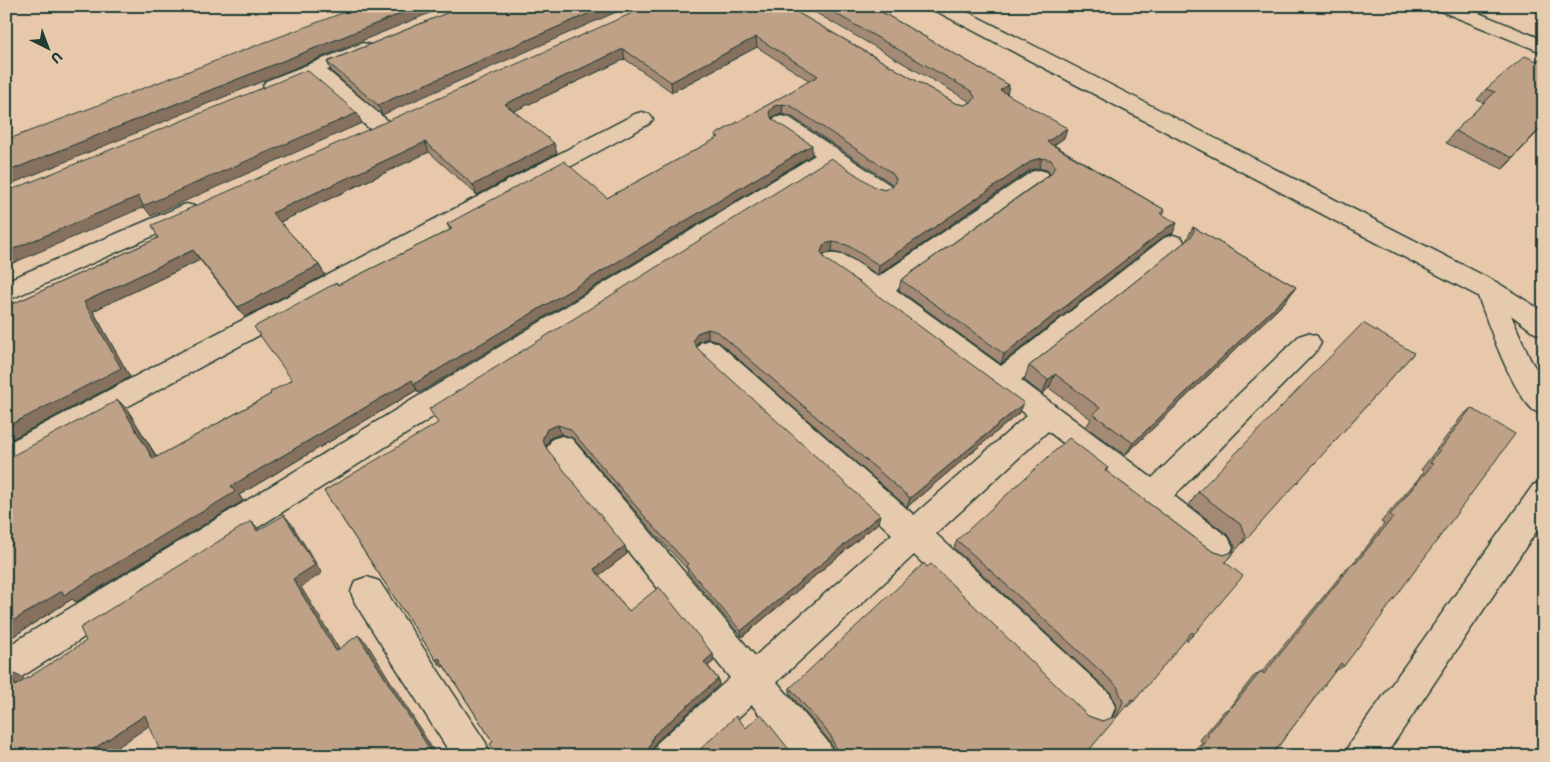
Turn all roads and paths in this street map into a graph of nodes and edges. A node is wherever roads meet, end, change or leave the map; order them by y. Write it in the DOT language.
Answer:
graph roads {
  1 [pos="941,6"];
  2 [pos="1445,6"];
  3 [pos="378,43"];
  4 [pos="1544,48"];
  5 [pos="314,69"];
  6 [pos="259,91"];
  7 [pos="642,120"];
  8 [pos="782,123"];
  9 [pos="380,126"];
  10 [pos="830,156"];
  11 [pos="1039,177"];
  12 [pos="882,190"];
  13 [pos="201,205"];
  14 [pos="1173,244"];
  15 [pos="834,261"];
  16 [pos="878,290"];
  17 [pos="1489,290"];
  18 [pos="6,292"];
  19 [pos="1544,326"];
  20 [pos="1308,343"];
  21 [pos="709,350"];
  22 [pos="1001,381"];
  23 [pos="1544,403"];
  24 [pos="1048,414"];
  25 [pos="562,448"];
  26 [pos="6,458"];
  27 [pos="1544,494"];
  28 [pos="1152,498"];
  29 [pos="914,534"];
  30 [pos="1217,547"];
  31 [pos="367,592"];
  32 [pos="6,667"];
  33 [pos="754,681"];
  34 [pos="1097,706"];
  35 [pos="473,756"];
  36 [pos="670,756"];
  37 [pos="816,756"];
  38 [pos="1363,756"];
  1 -- 17 [label="street"];
  2 -- 4 [label="street"];
  3 -- 5 [label="street"];
  5 -- 6 [label="street"];
  5 -- 9 [label="street"];
  7 -- 26 [label="street"];
  8 -- 10 [label="street"];
  10 -- 12 [label="street"];
  10 -- 32 [label="street"];
  11 -- 16 [label="street"];
  13 -- 18 [label="street"];
  14 -- 22 [label="street"];
  15 -- 16 [label="street"];
  16 -- 22 [label="street"];
  17 -- 19 [label="street"];
  17 -- 23 [label="street"];
  20 -- 28 [label="street"];
  21 -- 29 [label="street"];
  22 -- 24 [label="street"];
  24 -- 28 [label="street"];
  24 -- 29 [label="street"];
  25 -- 33 [label="street"];
  27 -- 38 [label="street"];
  28 -- 30 [label="street"];
  29 -- 33 [label="street"];
  29 -- 34 [label="street"];
  31 -- 35 [label="street"];
  33 -- 36 [label="street"];
  33 -- 37 [label="street"];
}
